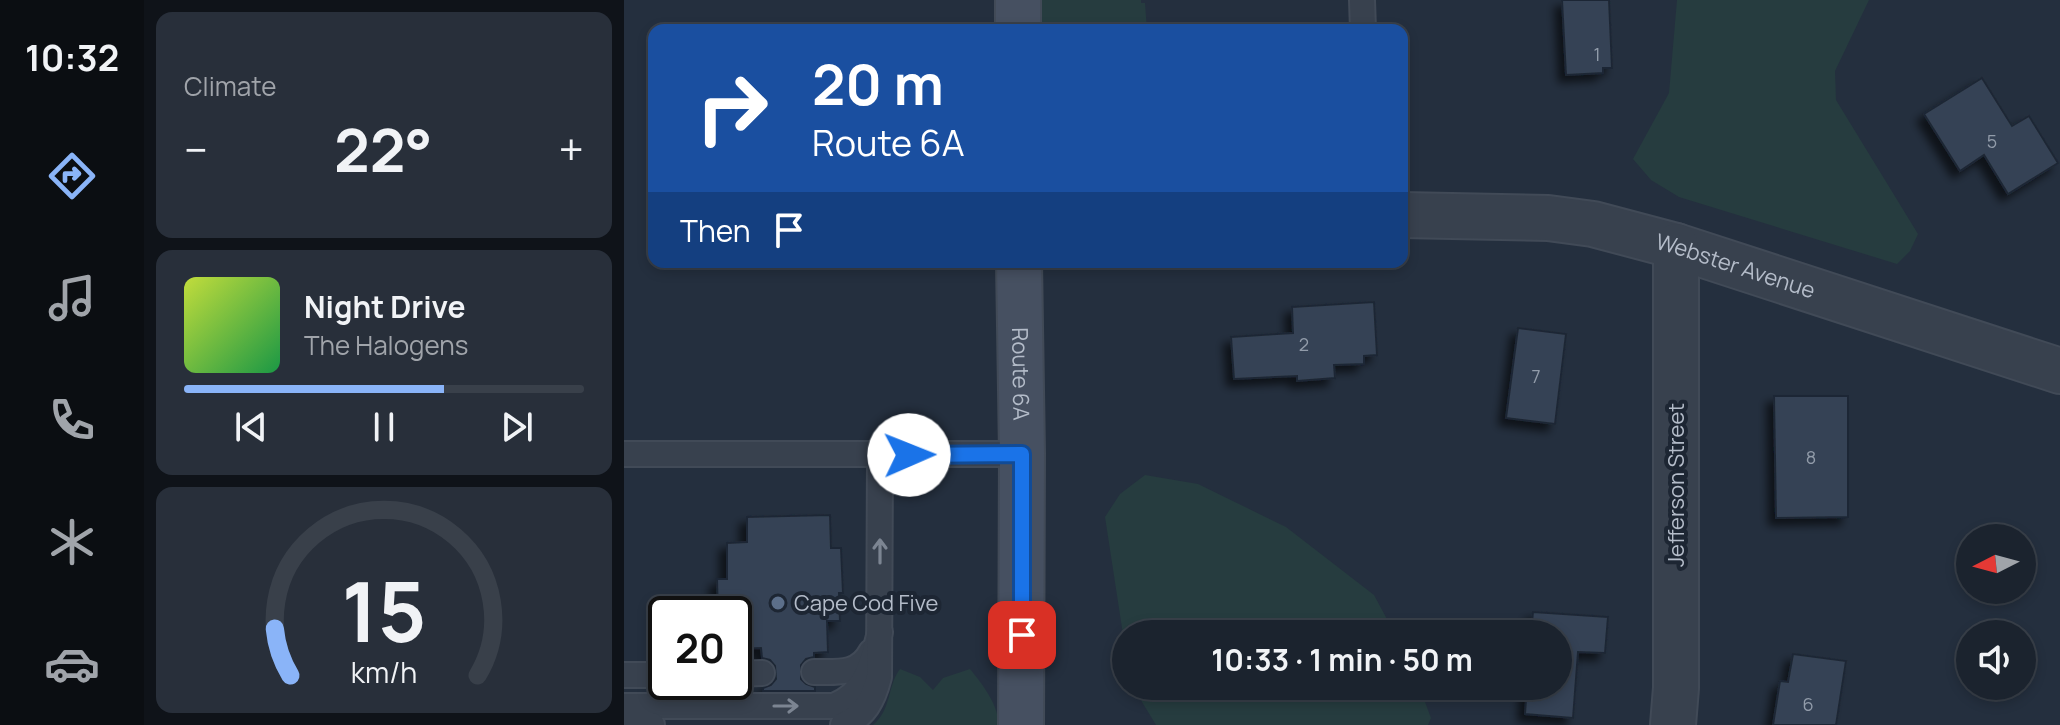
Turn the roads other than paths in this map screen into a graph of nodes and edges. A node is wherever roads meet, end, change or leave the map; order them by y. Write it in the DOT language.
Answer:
graph roads {
  1 [pos="1018,0"];
  2 [pos="1362,0"];
  3 [pos="1018,24"];
  4 [pos="1363,24"];
  5 [pos="1408,215"];
  6 [pos="1676,246"];
  7 [pos="1019,268"];
  8 [pos="2060,371"];
  9 [pos="624,454"];
  10 [pos="1022,454"];
  11 [pos="880,456"];
  12 [pos="880,632"];
  13 [pos="814,672"];
  14 [pos="752,673"];
  15 [pos="762,673"];
  16 [pos="624,675"];
  17 [pos="648,675"];
  18 [pos="624,706"];
  19 [pos="624,725"];
  20 [pos="652,725"];
  21 [pos="843,725"];
  22 [pos="1021,725"];
  23 [pos="1673,725"];
  1 -- 3 [label="main road"];
  2 -- 4 [label="lane"];
  5 -- 6 [label="street, Webster Avenue"];
  6 -- 8 [label="street, Webster Avenue"];
  6 -- 23 [label="street, Jefferson Street"];
  7 -- 10 [label="main road, Route 6A"];
  9 -- 11 [label="lane"];
  10 -- 11 [label="lane"];
  10 -- 22 [label="main road, Route 6A"];
  12 -- 11 [label="lane, one-way"];
  12 -- 13 [label="lane"];
  18 -- 12 [label="lane, one-way"];
  12 -- 21 [label="lane"];
  14 -- 15 [label="lane"];
  16 -- 17 [label="lane"];
  19 -- 20 [label="lane"];
}
